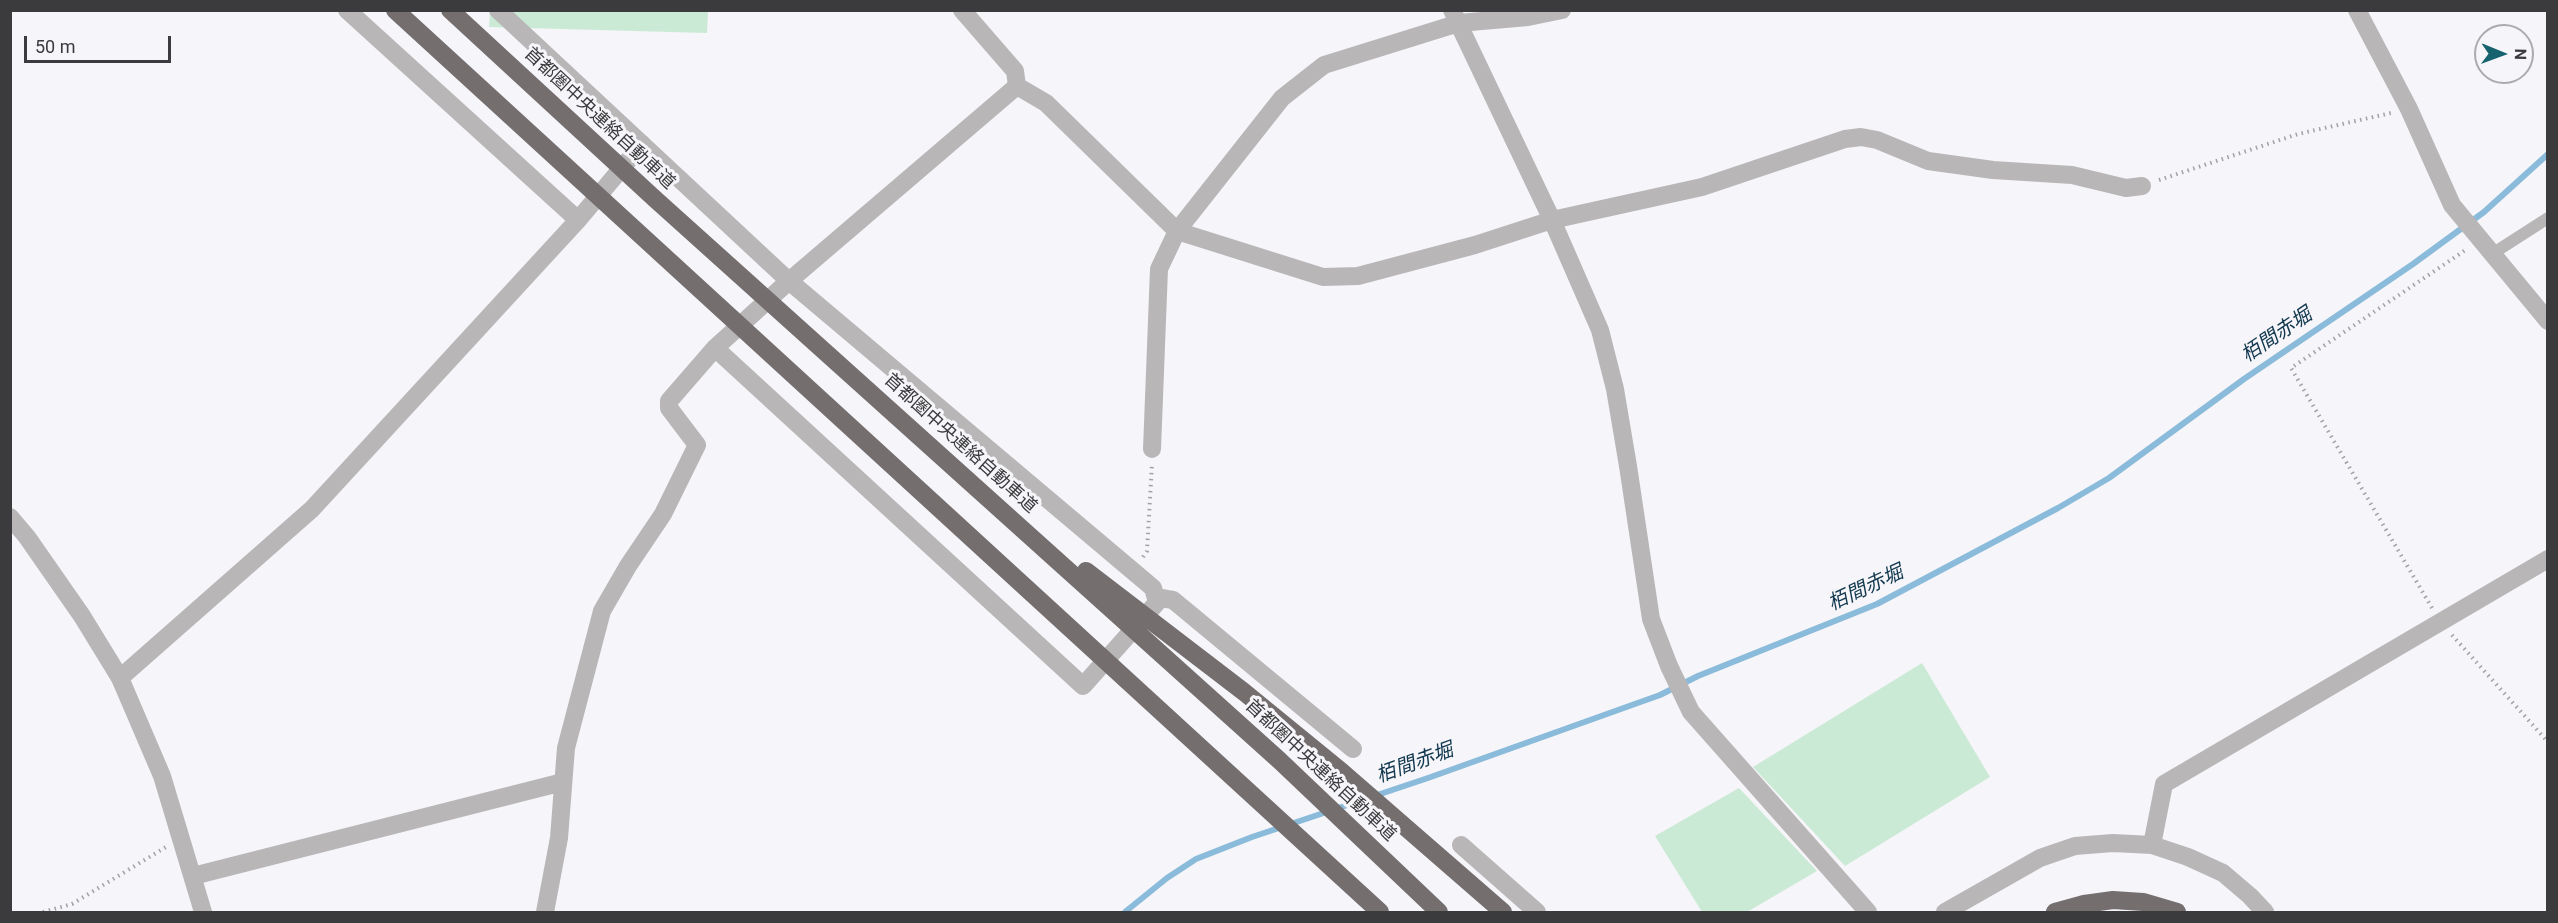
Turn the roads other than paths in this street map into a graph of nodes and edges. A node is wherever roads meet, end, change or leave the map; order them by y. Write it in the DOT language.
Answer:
graph roads {
  1 [pos="347,10"];
  2 [pos="395,10"];
  3 [pos="450,10"];
  4 [pos="498,10"];
  5 [pos="962,10"];
  6 [pos="1562,10"];
  7 [pos="2357,10"];
  8 [pos="1455,17"];
  9 [pos="1017,86"];
  10 [pos="642,144"];
  11 [pos="2142,186"];
  12 [pos="2547,218"];
  13 [pos="578,220"];
  14 [pos="1552,220"];
  15 [pos="1177,231"];
  16 [pos="2482,242"];
  17 [pos="789,281"];
  18 [pos="2547,321"];
  19 [pos="715,348"];
  20 [pos="1152,448"];
  21 [pos="993,501"];
  22 [pos="10,517"];
  23 [pos="2547,559"];
  24 [pos="1157,602"];
  25 [pos="120,678"];
  26 [pos="1353,749"];
  27 [pos="563,783"];
  28 [pos="1461,845"];
  29 [pos="2152,845"];
  30 [pos="1321,858"];
  31 [pos="193,876"];
  32 [pos="203,912"];
  33 [pos="545,912"];
  34 [pos="1371,912"];
  35 [pos="1380,912"];
  36 [pos="1439,912"];
  37 [pos="1503,912"];
  38 [pos="1537,912"];
  39 [pos="1868,912"];
  40 [pos="1946,912"];
  41 [pos="2055,912"];
  42 [pos="2177,912"];
  43 [pos="2265,912"];
  1 -- 13 [label="street"];
  2 -- 30 [label="highway, bridge"];
  3 -- 21 [label="highway, 首都圏中央連絡自動車道, bridge"];
  4 -- 10 [label="street"];
  5 -- 9 [label="street"];
  6 -- 8 [label="street"];
  7 -- 16 [label="street"];
  8 -- 14 [label="street"];
  8 -- 15 [label="street"];
  9 -- 15 [label="street"];
  9 -- 17 [label="street"];
  10 -- 13 [label="street"];
  10 -- 17 [label="street"];
  11 -- 14 [label="street"];
  12 -- 16 [label="lane"];
  13 -- 25 [label="street"];
  14 -- 15 [label="street"];
  14 -- 39 [label="street"];
  15 -- 20 [label="street"];
  16 -- 18 [label="street"];
  17 -- 19 [label="street"];
  17 -- 24 [label="street"];
  19 -- 24 [label="street"];
  19 -- 27 [label="street"];
  21 -- 36 [label="highway, 首都圏中央連絡自動車道, bridge"];
  21 -- 37 [label="highway, bridge"];
  22 -- 25 [label="street"];
  23 -- 29 [label="street"];
  24 -- 26 [label="street"];
  25 -- 31 [label="street"];
  27 -- 31 [label="street"];
  27 -- 33 [label="street"];
  28 -- 38 [label="street"];
  29 -- 40 [label="street"];
  29 -- 43 [label="street"];
  30 -- 34 [label="highway, bridge"];
  30 -- 35 [label="highway, bridge"];
  31 -- 32 [label="street"];
  41 -- 42 [label="highway"];
}
